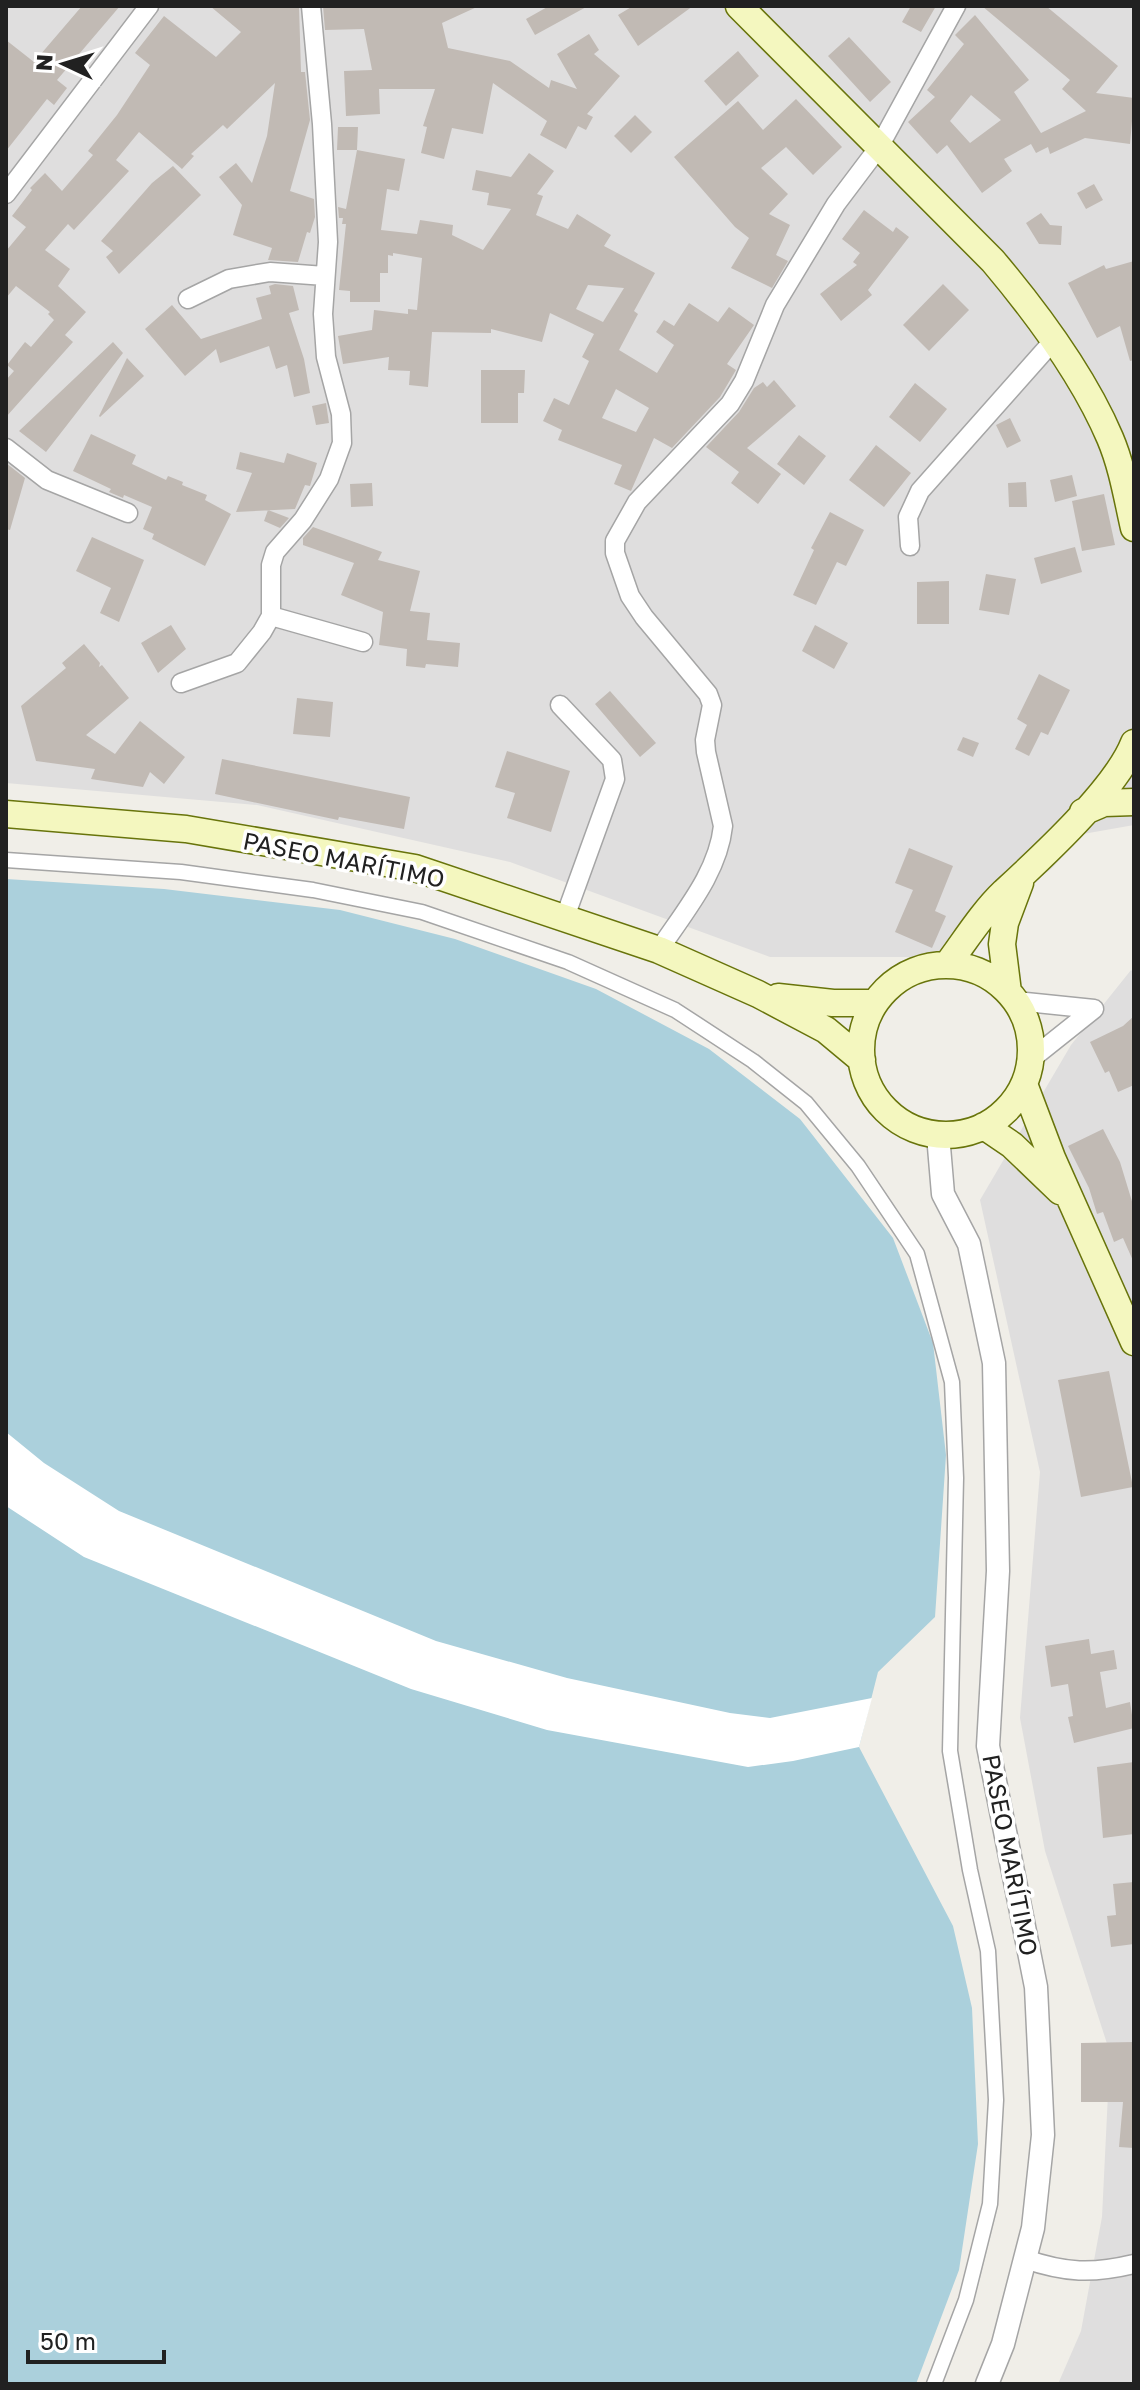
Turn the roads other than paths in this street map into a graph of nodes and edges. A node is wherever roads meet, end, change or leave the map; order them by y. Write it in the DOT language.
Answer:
graph roads {
  1 [pos="149,6"];
  2 [pos="311,6"];
  3 [pos="739,6"];
  4 [pos="956,6"];
  5 [pos="879,147"];
  6 [pos="6,194"];
  7 [pos="325,276"];
  8 [pos="188,299"];
  9 [pos="1054,340"];
  10 [pos="6,448"];
  11 [pos="1127,466"];
  12 [pos="128,513"];
  13 [pos="1134,528"];
  14 [pos="910,546"];
  15 [pos="271,616"];
  16 [pos="363,642"];
  17 [pos="181,683"];
  18 [pos="560,705"];
  19 [pos="1134,743"];
  20 [pos="1134,802"];
  21 [pos="1083,812"];
  22 [pos="6,814"];
  23 [pos="6,860"];
  24 [pos="1023,876"];
  25 [pos="565,917"];
  26 [pos="659,950"];
  27 [pos="947,965"];
  28 [pos="758,994"];
  29 [pos="1012,996"];
  30 [pos="875,1003"];
  31 [pos="862,1060"];
  32 [pos="1027,1072"];
  33 [pos="984,1126"];
  34 [pos="938,1135"];
  35 [pos="1073,1206"];
  36 [pos="1134,1342"];
  37 [pos="1025,2259"];
  38 [pos="1134,2264"];
  39 [pos="934,2384"];
  40 [pos="987,2384"];
  1 -- 6 [label="street"];
  2 -- 7 [label="street"];
  3 -- 5 [label="main road"];
  4 -- 5 [label="street"];
  5 -- 9 [label="main road"];
  5 -- 26 [label="street"];
  7 -- 8 [label="street"];
  7 -- 15 [label="street"];
  9 -- 11 [label="main road"];
  9 -- 14 [label="street"];
  10 -- 12 [label="street"];
  11 -- 13 [label="main road"];
  15 -- 16 [label="street"];
  15 -- 17 [label="street"];
  18 -- 25 [label="street"];
  19 -- 21 [label="main road"];
  20 -- 21 [label="main road"];
  21 -- 24 [label="main road"];
  22 -- 25 [label="main road, PASEO MARÍTIMO"];
  23 -- 39 [label="street"];
  24 -- 27 [label="main road"];
  24 -- 29 [label="main road"];
  25 -- 26 [label="main road, PASEO MARÍTIMO"];
  26 -- 28 [label="main road, PASEO MARÍTIMO"];
  27 -- 29 [label="main road"];
  27 -- 30 [label="main road"];
  28 -- 30 [label="main road, PASEO MARÍTIMO"];
  28 -- 31 [label="main road, PASEO MARÍTIMO"];
  29 -- 32 [label="main road"];
  29 -- 32 [label="street"];
  30 -- 31 [label="main road"];
  31 -- 34 [label="main road"];
  32 -- 33 [label="main road"];
  32 -- 35 [label="main road"];
  33 -- 34 [label="main road"];
  33 -- 35 [label="main road"];
  34 -- 37 [label="street, PASEO MARÍTIMO"];
  35 -- 36 [label="main road"];
  37 -- 38 [label="street"];
  37 -- 40 [label="street, PASEO MARÍTIMO"];
}
